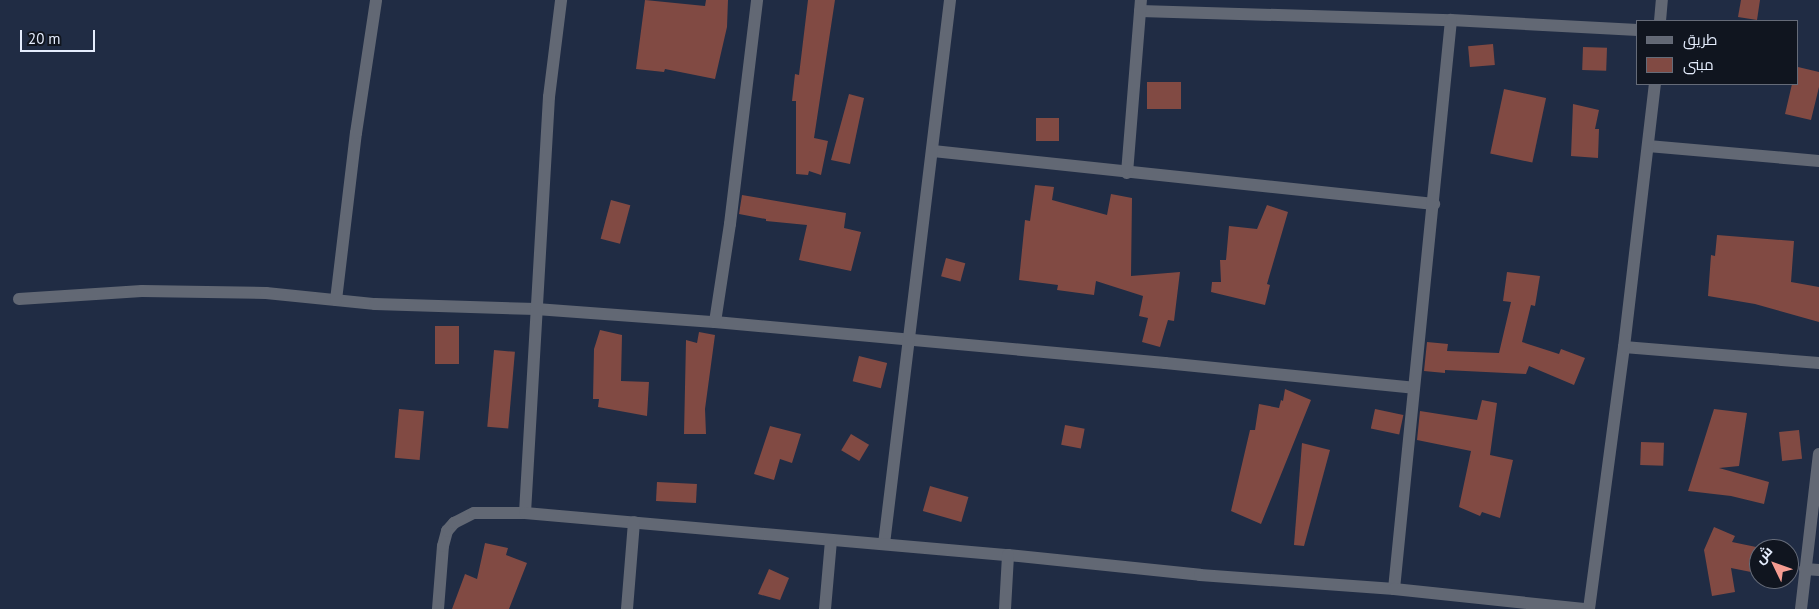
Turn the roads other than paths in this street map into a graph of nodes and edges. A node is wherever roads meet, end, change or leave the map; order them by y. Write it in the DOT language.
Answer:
graph roads {
  1 [pos="376,0"];
  2 [pos="561,0"];
  3 [pos="757,0"];
  4 [pos="950,0"];
  5 [pos="1662,0"];
  6 [pos="1140,5"];
  7 [pos="1451,20"];
  8 [pos="1660,20"];
  9 [pos="1636,30"];
  10 [pos="1655,85"];
  11 [pos="1648,146"];
  12 [pos="932,151"];
  13 [pos="1819,161"];
  14 [pos="1127,173"];
  15 [pos="1434,204"];
  16 [pos="19,299"];
  17 [pos="336,300"];
  18 [pos="536,309"];
  19 [pos="715,322"];
  20 [pos="909,341"];
  21 [pos="1624,347"];
  22 [pos="1819,363"];
  23 [pos="1414,388"];
  24 [pos="1819,454"];
  25 [pos="525,513"];
  26 [pos="634,522"];
  27 [pos="831,540"];
  28 [pos="884,544"];
  29 [pos="1008,555"];
  30 [pos="1805,569"];
  31 [pos="1819,570"];
  32 [pos="1394,589"];
  33 [pos="438,609"];
  34 [pos="627,609"];
  35 [pos="825,609"];
  36 [pos="1005,609"];
  37 [pos="1584,609"];
  38 [pos="1589,609"];
  39 [pos="1801,609"];
  1 -- 17 [label="street"];
  2 -- 18 [label="street"];
  3 -- 19 [label="street"];
  4 -- 12 [label="street"];
  5 -- 8 [label="street"];
  6 -- 7 [label="street"];
  6 -- 14 [label="street"];
  7 -- 9 [label="street"];
  7 -- 15 [label="street"];
  10 -- 11 [label="street"];
  11 -- 13 [label="street"];
  11 -- 21 [label="street"];
  12 -- 14 [label="street"];
  12 -- 20 [label="street"];
  14 -- 15 [label="street"];
  15 -- 23 [label="street"];
  16 -- 17 [label="street"];
  17 -- 18 [label="street"];
  18 -- 19 [label="street"];
  18 -- 25 [label="street"];
  19 -- 20 [label="street"];
  20 -- 23 [label="street"];
  20 -- 28 [label="street"];
  21 -- 22 [label="street"];
  21 -- 38 [label="street"];
  23 -- 32 [label="street"];
  24 -- 30 [label="street"];
  25 -- 26 [label="street"];
  25 -- 33 [label="street"];
  26 -- 27 [label="street"];
  26 -- 34 [label="street"];
  27 -- 28 [label="street"];
  27 -- 35 [label="street"];
  28 -- 29 [label="street"];
  29 -- 32 [label="street"];
  29 -- 36 [label="street"];
  30 -- 31 [label="street"];
  30 -- 39 [label="street"];
  32 -- 37 [label="street"];
}
